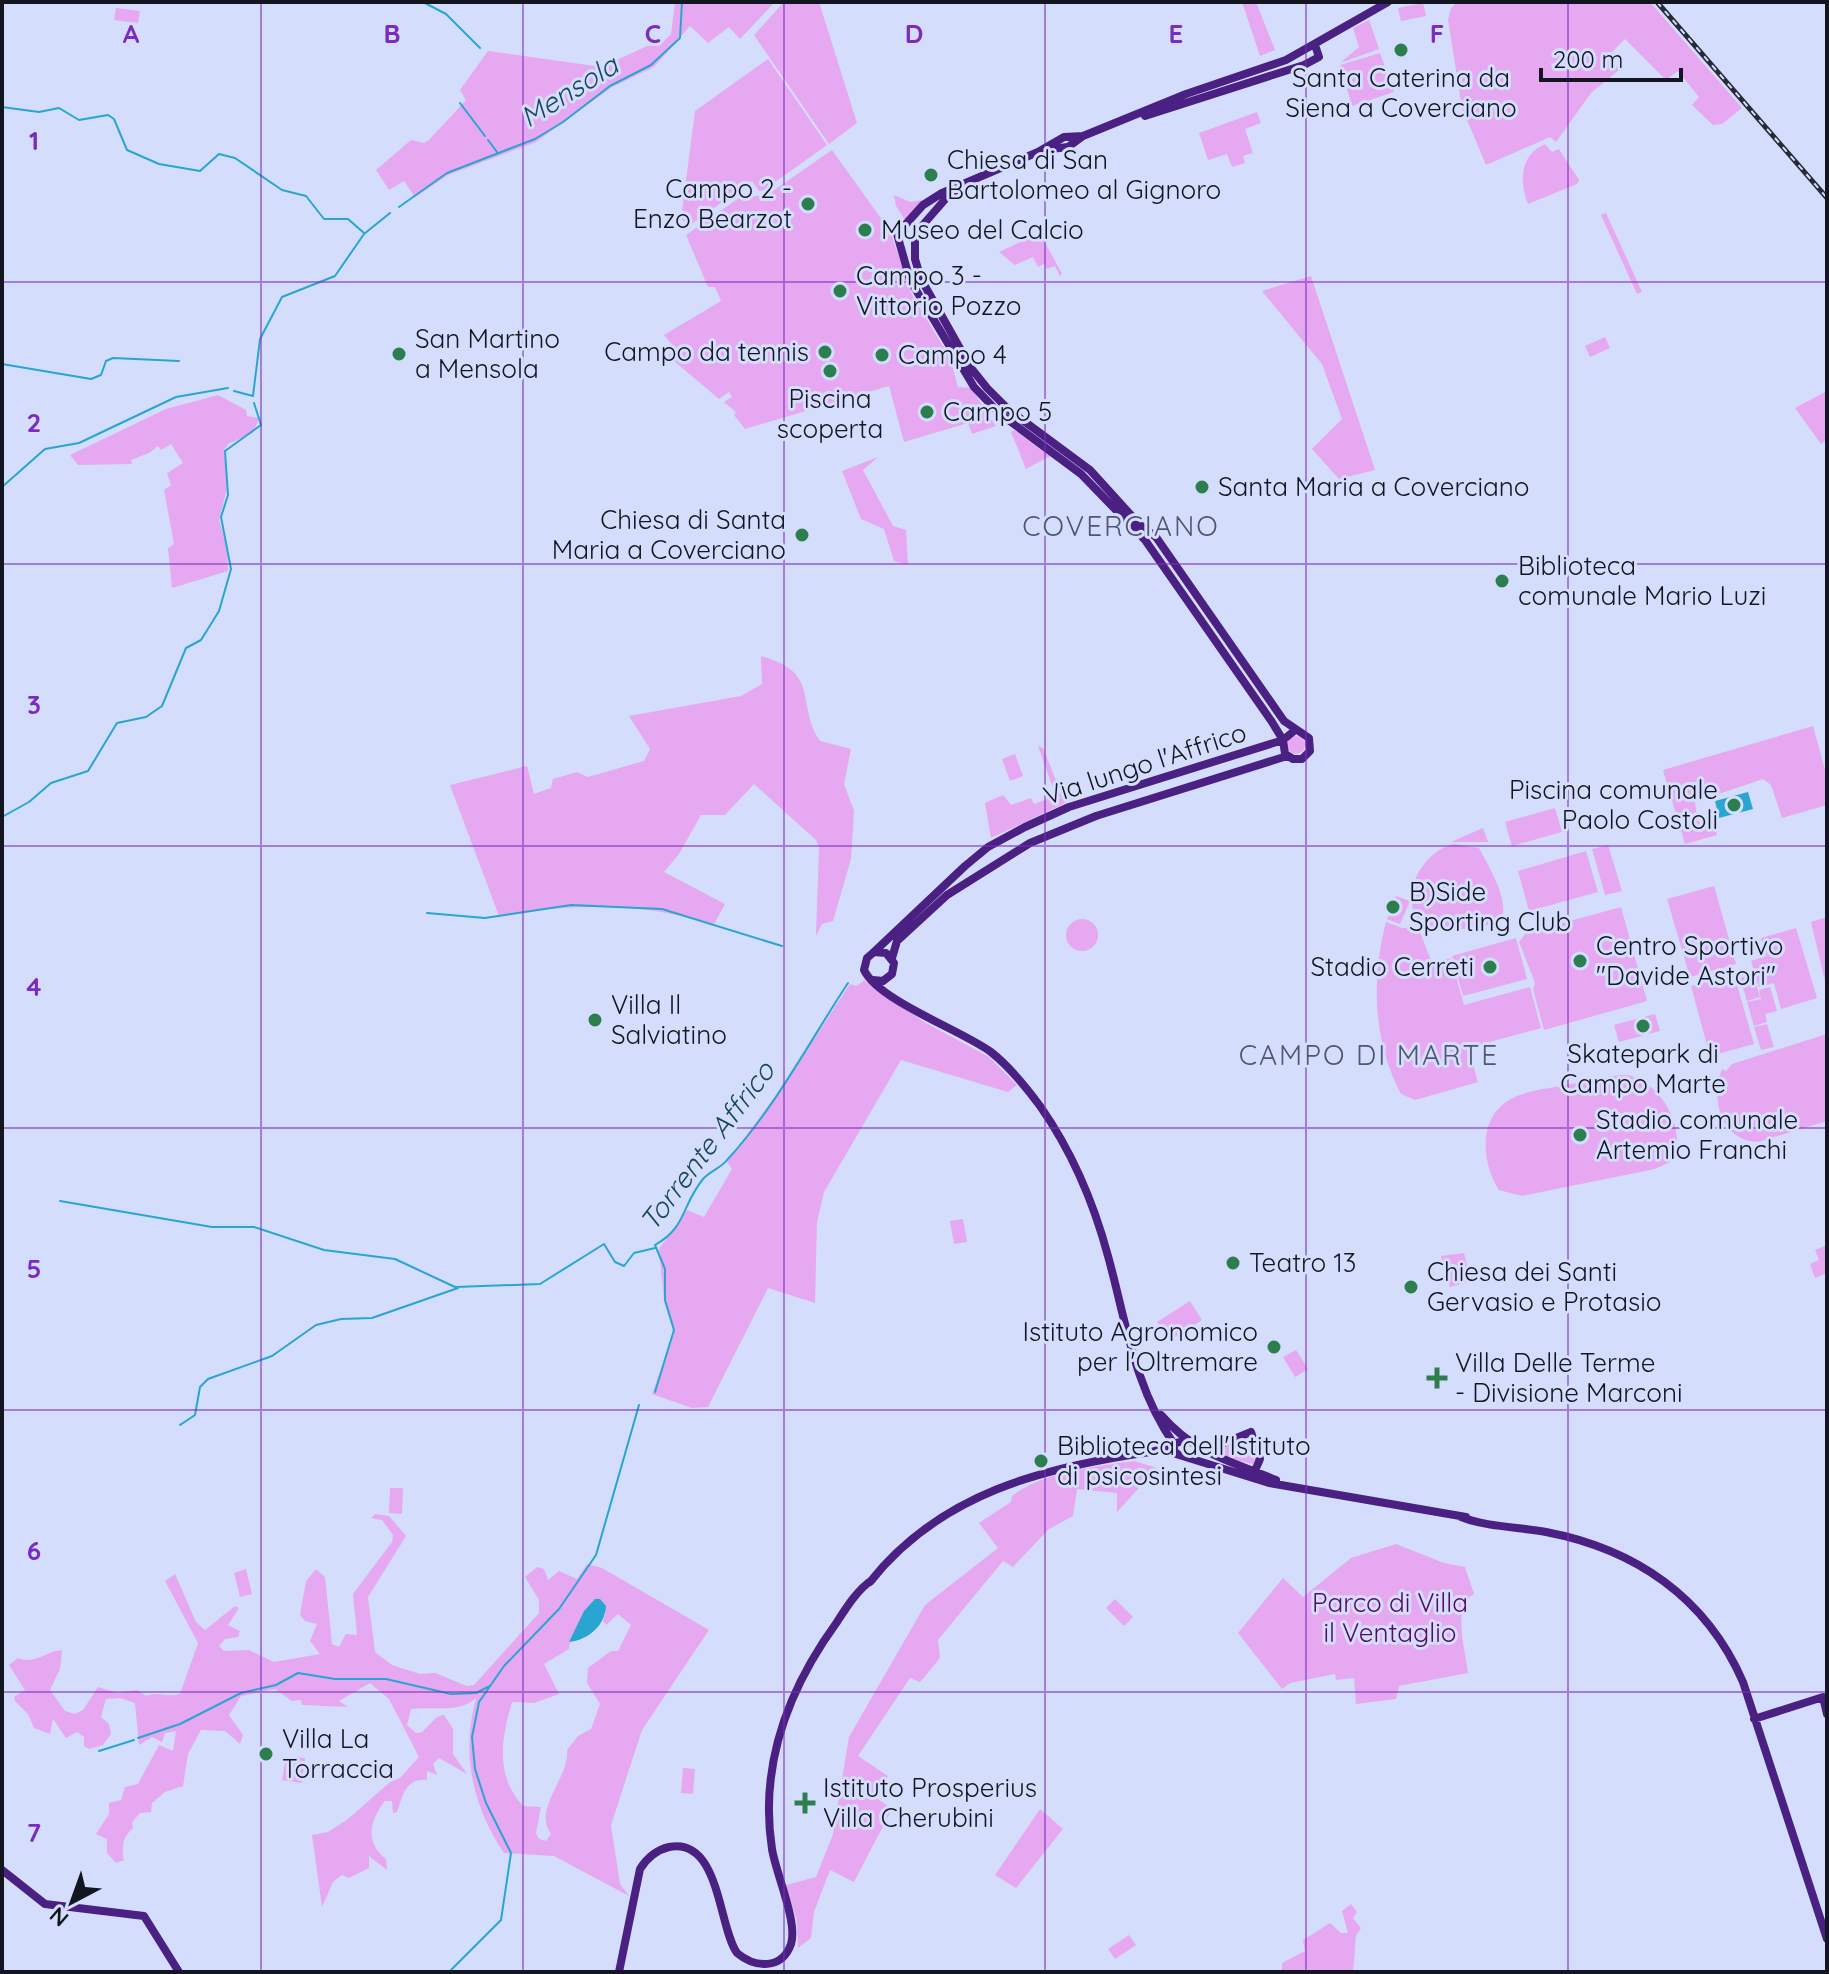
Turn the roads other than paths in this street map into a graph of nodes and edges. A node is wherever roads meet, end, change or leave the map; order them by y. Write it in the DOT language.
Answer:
graph roads {
  1 [pos="1388,2"];
  2 [pos="1315,45"];
  3 [pos="1305,48"];
  4 [pos="1311,61"];
  5 [pos="1140,115"];
  6 [pos="969,182"];
  7 [pos="905,228"];
  8 [pos="915,234"];
  9 [pos="899,243"];
  10 [pos="913,244"];
  11 [pos="1294,731"];
  12 [pos="1283,740"];
  13 [pos="1287,756"];
  14 [pos="874,952"];
  15 [pos="892,958"];
  16 [pos="887,979"];
  17 [pos="873,980"];
  18 [pos="889,992"];
  19 [pos="1156,1408"];
  20 [pos="1185,1441"];
  21 [pos="1174,1444"];
  22 [pos="1151,1452"];
  23 [pos="1202,1452"];
  24 [pos="1179,1455"];
  25 [pos="1255,1471"];
  26 [pos="1246,1476"];
  27 [pos="1272,1481"];
  28 [pos="1827,1714"];
  29 [pos="1754,1719"];
  30 [pos="2,1870"];
  31 [pos="1827,1939"];
  32 [pos="179,1972"];
  33 [pos="619,1972"];
  1 -- 2 [label="main road"];
  2 -- 3 [label="main road"];
  2 -- 4 [label="main road"];
  3 -- 4 [label="main road"];
  3 -- 5 [label="main road"];
  4 -- 5 [label="main road"];
  5 -- 6 [label="main road"];
  6 -- 7 [label="main road"];
  6 -- 8 [label="main road"];
  7 -- 8 [label="main road"];
  7 -- 9 [label="main road"];
  8 -- 10 [label="main road"];
  9 -- 10 [label="main road"];
  9 -- 12 [label="main road"];
  10 -- 11 [label="main road"];
  11 -- 12 [label="main road, Via lungo l'Affrico"];
  11 -- 13 [label="main road, Via lungo l'Affrico"];
  12 -- 13 [label="main road, Via lungo l'Affrico"];
  12 -- 14 [label="main road, Via lungo l'Affrico"];
  13 -- 15 [label="main road"];
  14 -- 15 [label="main road"];
  14 -- 17 [label="main road"];
  15 -- 16 [label="main road"];
  16 -- 17 [label="main road"];
  16 -- 18 [label="main road"];
  17 -- 18 [label="main road"];
  18 -- 19 [label="main road"];
  19 -- 20 [label="main road"];
  19 -- 21 [label="main road"];
  20 -- 21 [label="main road"];
  20 -- 23 [label="main road"];
  21 -- 22 [label="main road"];
  21 -- 24 [label="main road"];
  22 -- 24 [label="main road"];
  22 -- 33 [label="main road"];
  23 -- 25 [label="main road"];
  23 -- 25 [label="main road"];
  24 -- 26 [label="main road"];
  25 -- 26 [label="main road"];
  25 -- 27 [label="main road"];
  26 -- 27 [label="main road"];
  27 -- 29 [label="main road"];
  28 -- 29 [label="main road"];
  29 -- 31 [label="main road"];
  30 -- 32 [label="main road"];
}
